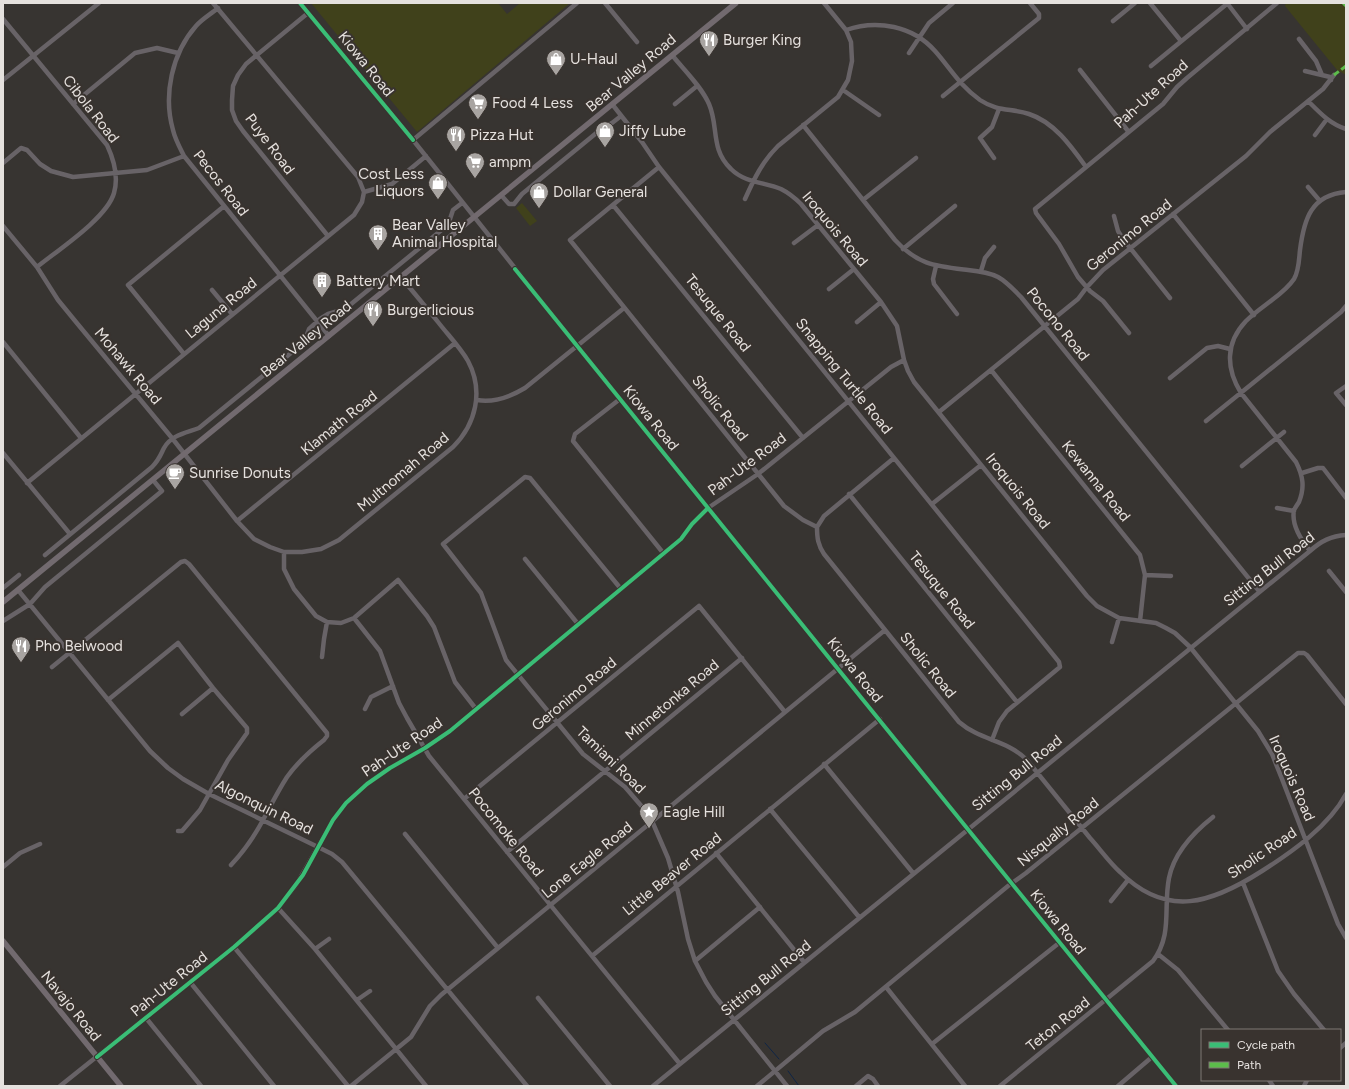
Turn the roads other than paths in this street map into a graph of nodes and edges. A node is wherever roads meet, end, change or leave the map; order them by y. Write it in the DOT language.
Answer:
graph roads {
  1 [pos="99,3"];
  2 [pos="214,3"];
  3 [pos="300,3"];
  4 [pos="577,3"];
  5 [pos="605,3"];
  6 [pos="736,3"];
  7 [pos="824,3"];
  8 [pos="953,3"];
  9 [pos="1030,3"];
  10 [pos="1135,3"];
  11 [pos="1150,3"];
  12 [pos="1228,3"];
  13 [pos="1277,3"];
  14 [pos="218,8"];
  15 [pos="308,13"];
  16 [pos="3,19"];
  17 [pos="1113,21"];
  18 [pos="1247,29"];
  19 [pos="846,30"];
  20 [pos="918,37"];
  21 [pos="1299,39"];
  22 [pos="1181,41"];
  23 [pos="637,42"];
  24 [pos="178,53"];
  25 [pos="909,53"];
  26 [pos="256,55"];
  27 [pos="672,55"];
  28 [pos="33,56"];
  29 [pos="1151,66"];
  30 [pos="1080,70"];
  31 [pos="1305,71"];
  32 [pos="1322,75"];
  33 [pos="3,80"];
  34 [pos="959,82"];
  35 [pos="697,86"];
  36 [pos="843,90"];
  37 [pos="943,96"];
  38 [pos="1308,102"];
  39 [pos="73,104"];
  40 [pos="612,104"];
  41 [pos="675,104"];
  42 [pos="999,109"];
  43 [pos="879,115"];
  44 [pos="621,116"];
  45 [pos="1327,119"];
  46 [pos="803,125"];
  47 [pos="1346,129"];
  48 [pos="1128,131"];
  49 [pos="1315,135"];
  50 [pos="413,140"];
  51 [pos="184,156"];
  52 [pos="426,156"];
  53 [pos="916,158"];
  54 [pos="994,158"];
  55 [pos="3,163"];
  56 [pos="1086,166"];
  57 [pos="659,167"];
  58 [pos="116,174"];
  59 [pos="752,182"];
  60 [pos="1308,187"];
  61 [pos="364,192"];
  62 [pos="1346,192"];
  63 [pos="501,195"];
  64 [pos="745,199"];
  65 [pos="863,200"];
  66 [pos="1320,201"];
  67 [pos="462,203"];
  68 [pos="613,205"];
  69 [pos="955,206"];
  70 [pos="223,207"];
  71 [pos="1173,214"];
  72 [pos="1114,216"];
  73 [pos="474,217"];
  74 [pos="818,225"];
  75 [pos="3,226"];
  76 [pos="328,236"];
  77 [pos="794,243"];
  78 [pos="994,247"];
  79 [pos="1130,248"];
  80 [pos="903,249"];
  81 [pos="936,266"];
  82 [pos="37,267"];
  83 [pos="854,269"];
  84 [pos="982,271"];
  85 [pos="280,276"];
  86 [pos="401,277"];
  87 [pos="1087,287"];
  88 [pos="829,288"];
  89 [pos="212,290"];
  90 [pos="1170,298"];
  91 [pos="881,302"];
  92 [pos="1346,306"];
  93 [pos="624,308"];
  94 [pos="232,314"];
  95 [pos="957,314"];
  96 [pos="1254,315"];
  97 [pos="317,321"];
  98 [pos="857,322"];
  99 [pos="1045,326"];
  100 [pos="1128,333"];
  101 [pos="329,336"];
  102 [pos="3,342"];
  103 [pos="455,343"];
  104 [pos="577,346"];
  105 [pos="1230,349"];
  106 [pos="184,354"];
  107 [pos="904,360"];
  108 [pos="991,370"];
  109 [pos="1170,378"];
  110 [pos="1346,386"];
  111 [pos="1241,393"];
  112 [pos="135,394"];
  113 [pos="620,399"];
  114 [pos="477,400"];
  115 [pos="849,401"];
  116 [pos="1346,405"];
  117 [pos="939,412"];
  118 [pos="1206,422"];
  119 [pos="1284,432"];
  120 [pos="81,438"];
  121 [pos="172,438"];
  122 [pos="803,438"];
  123 [pos="1277,438"];
  124 [pos="3,453"];
  125 [pos="184,454"];
  126 [pos="894,458"];
  127 [pos="981,465"];
  128 [pos="1242,466"];
  129 [pos="1302,473"];
  130 [pos="758,474"];
  131 [pos="153,480"];
  132 [pos="27,483"];
  133 [pos="849,494"];
  134 [pos="1346,498"];
  135 [pos="932,504"];
  136 [pos="708,508"];
  137 [pos="1277,508"];
  138 [pos="1294,511"];
  139 [pos="238,521"];
  140 [pos="817,527"];
  141 [pos="70,534"];
  142 [pos="1346,534"];
  143 [pos="1310,550"];
  144 [pos="284,552"];
  145 [pos="664,554"];
  146 [pos="45,555"];
  147 [pos="525,559"];
  148 [pos="1329,571"];
  149 [pos="1145,574"];
  150 [pos="19,576"];
  151 [pos="1171,576"];
  152 [pos="3,588"];
  153 [pos="621,589"];
  154 [pos="18,590"];
  155 [pos="1260,591"];
  156 [pos="1346,592"];
  157 [pos="3,602"];
  158 [pos="30,604"];
  159 [pos="354,618"];
  160 [pos="1119,618"];
  161 [pos="3,621"];
  162 [pos="1140,621"];
  163 [pos="327,622"];
  164 [pos="578,624"];
  165 [pos="885,630"];
  166 [pos="1112,642"];
  167 [pos="1190,647"];
  168 [pos="70,653"];
  169 [pos="322,657"];
  170 [pos="742,658"];
  171 [pos="52,667"];
  172 [pos="838,669"];
  173 [pos="518,674"];
  174 [pos="393,686"];
  175 [pos="213,688"];
  176 [pos="108,700"];
  177 [pos="1017,702"];
  178 [pos="1235,704"];
  179 [pos="1346,704"];
  180 [pos="365,709"];
  181 [pos="476,709"];
  182 [pos="785,712"];
  183 [pos="182,714"];
  184 [pos="880,719"];
  185 [pos="558,723"];
  186 [pos="992,740"];
  187 [pos="425,748"];
  188 [pos="824,764"];
  189 [pos="606,771"];
  190 [pos="1037,772"];
  191 [pos="209,794"];
  192 [pos="1346,794"];
  193 [pos="464,800"];
  194 [pos="770,809"];
  195 [pos="1213,817"];
  196 [pos="263,820"];
  197 [pos="652,821"];
  198 [pos="968,828"];
  199 [pos="1082,828"];
  200 [pos="178,831"];
  201 [pos="405,834"];
  202 [pos="1305,839"];
  203 [pos="40,844"];
  204 [pos="318,847"];
  205 [pos="507,852"];
  206 [pos="716,853"];
  207 [pos="231,865"];
  208 [pos="3,867"];
  209 [pos="913,873"];
  210 [pos="1128,880"];
  211 [pos="1243,883"];
  212 [pos="1012,884"];
  213 [pos="676,886"];
  214 [pos="1111,901"];
  215 [pos="1167,901"];
  216 [pos="550,905"];
  217 [pos="760,907"];
  218 [pos="278,908"];
  219 [pos="859,917"];
  220 [pos="1346,938"];
  221 [pos="329,939"];
  222 [pos="3,941"];
  223 [pos="1059,943"];
  224 [pos="234,947"];
  225 [pos="315,948"];
  226 [pos="498,948"];
  227 [pos="1158,954"];
  228 [pos="592,956"];
  229 [pos="695,961"];
  230 [pos="804,962"];
  231 [pos="190,982"];
  232 [pos="886,987"];
  233 [pos="448,990"];
  234 [pos="370,991"];
  235 [pos="538,998"];
  236 [pos="357,1000"];
  237 [pos="1106,1000"];
  238 [pos="146,1018"];
  239 [pos="734,1020"];
  240 [pos="1227,1029"];
  241 [pos="1323,1029"];
  242 [pos="932,1044"];
  243 [pos="396,1050"];
  244 [pos="97,1056"];
  245 [pos="1152,1057"];
  246 [pos="680,1064"];
  247 [pos="776,1070"];
  248 [pos="60,1086"];
  249 [pos="121,1086"];
  250 [pos="201,1086"];
  251 [pos="274,1086"];
  252 [pos="348,1086"];
  253 [pos="351,1086"];
  254 [pos="426,1086"];
  255 [pos="526,1086"];
  256 [pos="610,1086"];
  257 [pos="652,1086"];
  258 [pos="756,1086"];
  259 [pos="788,1086"];
  260 [pos="856,1086"];
  261 [pos="878,1086"];
  262 [pos="965,1086"];
  263 [pos="1000,1086"];
  264 [pos="1118,1086"];
  265 [pos="1176,1086"];
  1 -- 28 [label="street"];
  2 -- 14 [label="street"];
  3 -- 15 [label="street, Kiowa Road"];
  4 -- 50 [label="street"];
  5 -- 23 [label="street"];
  6 -- 27 [label="main road, Bear Valley Road"];
  7 -- 19 [label="street"];
  8 -- 20 [label="street"];
  9 -- 34 [label="street"];
  10 -- 17 [label="street"];
  11 -- 22 [label="street"];
  12 -- 18 [label="street"];
  12 -- 22 [label="street"];
  13 -- 18 [label="street, Pah-Ute Road"];
  14 -- 24 [label="street, Pecos Road"];
  14 -- 26 [label="street"];
  15 -- 26 [label="street, Puye Road"];
  15 -- 50 [label="street, Kiowa Road"];
  16 -- 28 [label="street, Cibola Road"];
  18 -- 48 [label="street, Pah-Ute Road"];
  19 -- 20 [label="street"];
  19 -- 36 [label="street"];
  20 -- 25 [label="street"];
  20 -- 34 [label="street"];
  21 -- 32 [label="street"];
  22 -- 29 [label="street"];
  24 -- 39 [label="street"];
  24 -- 51 [label="street, Pecos Road"];
  26 -- 61 [label="street"];
  26 -- 76 [label="street, Puye Road"];
  27 -- 35 [label="street, Iroquois Road"];
  27 -- 40 [label="main road, Bear Valley Road"];
  28 -- 33 [label="street"];
  28 -- 39 [label="street, Cibola Road"];
  30 -- 48 [label="street"];
  31 -- 32 [label="street"];
  32 -- 38 [label="street, Geronimo Road"];
  34 -- 37 [label="street"];
  34 -- 42 [label="street"];
  35 -- 41 [label="street"];
  35 -- 59 [label="street, Iroquois Road"];
  36 -- 43 [label="street"];
  36 -- 46 [label="street"];
  38 -- 45 [label="street"];
  38 -- 71 [label="street, Geronimo Road"];
  39 -- 58 [label="street, Cibola Road"];
  40 -- 44 [label="street, Snapping Turtle Road"];
  40 -- 63 [label="main road, Bear Valley Road"];
  42 -- 54 [label="street"];
  42 -- 56 [label="street"];
  44 -- 57 [label="street, Snapping Turtle Road"];
  44 -- 63 [label="street"];
  45 -- 47 [label="street"];
  45 -- 49 [label="street"];
  46 -- 59 [label="street"];
  46 -- 65 [label="street, Pocono Road"];
  48 -- 56 [label="street, Pah-Ute Road"];
  50 -- 52 [label="street, Kiowa Road"];
  51 -- 58 [label="street"];
  51 -- 70 [label="street, Pecos Road"];
  52 -- 61 [label="street"];
  52 -- 67 [label="street, Kiowa Road"];
  53 -- 65 [label="street"];
  55 -- 58 [label="street"];
  56 -- 87 [label="street, Pah-Ute Road"];
  57 -- 68 [label="street"];
  57 -- 115 [label="street, Snapping Turtle Road"];
  58 -- 82 [label="street, Cibola Road"];
  59 -- 64 [label="street"];
  59 -- 74 [label="street, Iroquois Road"];
  60 -- 66 [label="street"];
  61 -- 76 [label="street, Laguna Road"];
  62 -- 66 [label="street"];
  63 -- 73 [label="main road, Bear Valley Road"];
  65 -- 80 [label="street, Pocono Road"];
  66 -- 96 [label="street"];
  67 -- 73 [label="street, Kiowa Road"];
  67 -- 97 [label="street"];
  68 -- 93 [label="street, Sholic Road"];
  68 -- 122 [label="street, Tesuque Road"];
  69 -- 80 [label="street"];
  70 -- 85 [label="street, Pecos Road"];
  70 -- 106 [label="street"];
  71 -- 79 [label="street, Geronimo Road"];
  71 -- 96 [label="street"];
  72 -- 79 [label="street"];
  73 -- 86 [label="main road, Bear Valley Road"];
  73 -- 104 [label="street, Kiowa Road"];
  74 -- 77 [label="street"];
  74 -- 83 [label="street, Iroquois Road"];
  75 -- 82 [label="street, Mohawk Road"];
  76 -- 85 [label="street, Laguna Road"];
  78 -- 84 [label="street"];
  79 -- 87 [label="street, Geronimo Road"];
  79 -- 90 [label="street"];
  80 -- 81 [label="street, Pocono Road"];
  81 -- 84 [label="street, Pocono Road"];
  81 -- 95 [label="street"];
  82 -- 112 [label="street, Mohawk Road"];
  83 -- 88 [label="street"];
  83 -- 91 [label="street, Iroquois Road"];
  84 -- 99 [label="street, Pocono Road"];
  85 -- 94 [label="street, Laguna Road"];
  85 -- 97 [label="street, Pecos Road"];
  86 -- 101 [label="main road, Bear Valley Road"];
  86 -- 103 [label="street, Multnomah Road"];
  87 -- 99 [label="street, Geronimo Road"];
  87 -- 100 [label="street"];
  89 -- 94 [label="street"];
  91 -- 98 [label="street"];
  91 -- 107 [label="street, Iroquois Road"];
  92 -- 111 [label="street"];
  93 -- 104 [label="street"];
  93 -- 130 [label="street, Sholic Road"];
  94 -- 106 [label="street, Laguna Road"];
  96 -- 105 [label="street"];
  97 -- 101 [label="street, Pecos Road"];
  97 -- 121 [label="street"];
  99 -- 108 [label="street, Geronimo Road"];
  99 -- 155 [label="street, Pocono Road"];
  101 -- 125 [label="main road, Bear Valley Road"];
  102 -- 120 [label="street"];
  103 -- 114 [label="street, Multnomah Road"];
  103 -- 139 [label="street, Klamath Road"];
  104 -- 113 [label="street, Kiowa Road"];
  104 -- 114 [label="street"];
  105 -- 109 [label="street"];
  105 -- 111 [label="street"];
  106 -- 112 [label="street, Laguna Road"];
  107 -- 115 [label="street, Pah-Ute Road"];
  107 -- 117 [label="street, Iroquois Road"];
  108 -- 117 [label="street, Geronimo Road"];
  108 -- 149 [label="street, Kewanna Road"];
  110 -- 116 [label="street"];
  111 -- 118 [label="street"];
  111 -- 123 [label="street"];
  112 -- 120 [label="street, Laguna Road"];
  112 -- 121 [label="street, Mohawk Road"];
  113 -- 136 [label="street, Kiowa Road"];
  113 -- 145 [label="street"];
  114 -- 144 [label="street, Multnomah Road"];
  115 -- 122 [label="street, Pah-Ute Road"];
  115 -- 126 [label="street, Snapping Turtle Road"];
  117 -- 127 [label="street, Iroquois Road"];
  119 -- 123 [label="street"];
  120 -- 132 [label="street, Laguna Road"];
  121 -- 125 [label="street, Mohawk Road"];
  121 -- 141 [label="street"];
  122 -- 130 [label="street, Pah-Ute Road"];
  123 -- 128 [label="street"];
  123 -- 129 [label="street"];
  124 -- 132 [label="street"];
  125 -- 131 [label="main road, Bear Valley Road"];
  125 -- 139 [label="street, Mohawk Road"];
  126 -- 133 [label="street"];
  126 -- 135 [label="street, Snapping Turtle Road"];
  127 -- 135 [label="street"];
  127 -- 160 [label="street, Iroquois Road"];
  129 -- 134 [label="street"];
  129 -- 138 [label="street"];
  130 -- 136 [label="street, Pah-Ute Road"];
  130 -- 140 [label="street, Sholic Road"];
  131 -- 154 [label="main road, Bear Valley Road"];
  131 -- 158 [label="street"];
  132 -- 141 [label="street"];
  133 -- 140 [label="street"];
  133 -- 177 [label="street, Tesuque Road"];
  135 -- 177 [label="street, Snapping Turtle Road"];
  136 -- 145 [label="street, Pah-Ute Road"];
  136 -- 172 [label="street, Kiowa Road"];
  137 -- 138 [label="street"];
  138 -- 143 [label="street"];
  139 -- 144 [label="street, Multnomah Road"];
  140 -- 165 [label="street, Sholic Road"];
  141 -- 146 [label="street"];
  142 -- 143 [label="street, Sitting Bull Road"];
  143 -- 155 [label="street, Sitting Bull Road"];
  144 -- 163 [label="street"];
  145 -- 153 [label="street, Pah-Ute Road"];
  147 -- 164 [label="street"];
  148 -- 156 [label="street"];
  149 -- 151 [label="street"];
  149 -- 162 [label="street, Kewanna Road"];
  150 -- 152 [label="street"];
  153 -- 164 [label="street, Pah-Ute Road"];
  153 -- 173 [label="street, Tamiani Road"];
  154 -- 157 [label="main road, Bear Valley Road"];
  154 -- 158 [label="street, Algonquin Road"];
  155 -- 167 [label="street, Sitting Bull Road"];
  158 -- 161 [label="street"];
  158 -- 168 [label="street, Algonquin Road"];
  159 -- 163 [label="street"];
  159 -- 174 [label="street, Pocomoke Road"];
  159 -- 181 [label="street"];
  160 -- 162 [label="street, Iroquois Road"];
  160 -- 166 [label="street"];
  162 -- 167 [label="street, Iroquois Road"];
  163 -- 169 [label="street"];
  164 -- 173 [label="street, Pah-Ute Road"];
  165 -- 172 [label="street, Lone Eagle Road"];
  165 -- 186 [label="street, Sholic Road"];
  167 -- 178 [label="street, Iroquois Road"];
  167 -- 190 [label="street, Sitting Bull Road"];
  168 -- 171 [label="street"];
  168 -- 176 [label="street, Algonquin Road"];
  168 -- 196 [label="street"];
  170 -- 182 [label="street"];
  170 -- 185 [label="street, Geronimo Road"];
  170 -- 189 [label="street, Minnetonka Road"];
  172 -- 182 [label="street, Lone Eagle Road"];
  172 -- 184 [label="street, Kiowa Road"];
  173 -- 181 [label="street, Pah-Ute Road"];
  173 -- 185 [label="street, Tamiani Road"];
  174 -- 180 [label="street"];
  174 -- 187 [label="street, Pocomoke Road"];
  175 -- 176 [label="street"];
  175 -- 183 [label="street"];
  175 -- 191 [label="street"];
  176 -- 191 [label="street, Algonquin Road"];
  177 -- 186 [label="street"];
  178 -- 179 [label="street, Nisqually Road"];
  178 -- 199 [label="street, Nisqually Road"];
  178 -- 202 [label="street, Iroquois Road"];
  181 -- 187 [label="street, Pah-Ute Road"];
  182 -- 197 [label="street, Lone Eagle Road"];
  184 -- 188 [label="street, Little Beaver Road"];
  184 -- 198 [label="street, Kiowa Road"];
  185 -- 189 [label="street, Tamiani Road"];
  185 -- 193 [label="street, Geronimo Road"];
  186 -- 190 [label="street, Sholic Road"];
  187 -- 193 [label="street, Pocomoke Road"];
  187 -- 204 [label="street, Pah-Ute Road"];
  188 -- 194 [label="street, Little Beaver Road"];
  188 -- 209 [label="street"];
  189 -- 197 [label="street, Tamiani Road"];
  189 -- 205 [label="street, Minnetonka Road"];
  190 -- 198 [label="street, Sitting Bull Road"];
  190 -- 199 [label="street, Sholic Road"];
  191 -- 196 [label="street, Algonquin Road"];
  191 -- 200 [label="street"];
  192 -- 202 [label="street, Sholic Road"];
  193 -- 205 [label="street, Pocomoke Road"];
  194 -- 206 [label="street, Little Beaver Road"];
  194 -- 219 [label="street"];
  195 -- 215 [label="street, Teton Road"];
  196 -- 204 [label="street, Algonquin Road"];
  196 -- 207 [label="street"];
  197 -- 213 [label="street, Tamiani Road"];
  197 -- 216 [label="street, Lone Eagle Road"];
  198 -- 209 [label="street, Sitting Bull Road"];
  198 -- 212 [label="street, Kiowa Road"];
  199 -- 210 [label="street, Sholic Road"];
  199 -- 212 [label="street, Nisqually Road"];
  201 -- 226 [label="street"];
  202 -- 211 [label="street, Sholic Road"];
  202 -- 220 [label="street, Iroquois Road"];
  203 -- 208 [label="street"];
  204 -- 218 [label="street, Pah-Ute Road"];
  204 -- 233 [label="street, Algonquin Road"];
  205 -- 216 [label="street, Pocomoke Road"];
  206 -- 213 [label="street, Little Beaver Road"];
  206 -- 217 [label="street"];
  209 -- 219 [label="street, Sitting Bull Road"];
  210 -- 214 [label="street"];
  210 -- 215 [label="street, Sholic Road"];
  211 -- 215 [label="street, Sholic Road"];
  211 -- 241 [label="street"];
  212 -- 223 [label="street, Kiowa Road"];
  212 -- 232 [label="street, Nisqually Road"];
  213 -- 228 [label="street, Little Beaver Road"];
  213 -- 229 [label="street, Tamiani Road"];
  215 -- 227 [label="street, Teton Road"];
  216 -- 226 [label="street, Lone Eagle Road"];
  216 -- 228 [label="street, Pocomoke Road"];
  217 -- 229 [label="street"];
  217 -- 230 [label="street"];
  218 -- 224 [label="street, Pah-Ute Road"];
  218 -- 225 [label="street"];
  219 -- 230 [label="street, Sitting Bull Road"];
  221 -- 225 [label="street"];
  222 -- 244 [label="main road, Navajo Road"];
  223 -- 237 [label="street, Kiowa Road"];
  223 -- 242 [label="street"];
  224 -- 231 [label="street, Pah-Ute Road"];
  224 -- 252 [label="street"];
  225 -- 236 [label="street"];
  226 -- 233 [label="street, Lone Eagle Road"];
  227 -- 237 [label="street, Teton Road"];
  227 -- 240 [label="street"];
  228 -- 246 [label="street, Pocomoke Road"];
  229 -- 239 [label="street, Tamiani Road"];
  230 -- 239 [label="street, Sitting Bull Road"];
  231 -- 238 [label="street, Pah-Ute Road"];
  231 -- 251 [label="street"];
  232 -- 242 [label="street"];
  232 -- 247 [label="street, Nisqually Road"];
  233 -- 243 [label="street, Lone Eagle Road"];
  233 -- 255 [label="street, Algonquin Road"];
  234 -- 236 [label="street"];
  235 -- 256 [label="street"];
  236 -- 243 [label="street"];
  237 -- 245 [label="street, Kiowa Road"];
  237 -- 263 [label="street, Teton Road"];
  238 -- 244 [label="street, Pah-Ute Road"];
  238 -- 250 [label="street"];
  239 -- 246 [label="street, Sitting Bull Road"];
  239 -- 247 [label="street, Tamiani Road"];
  242 -- 262 [label="street"];
  243 -- 253 [label="street, Lone Eagle Road"];
  243 -- 254 [label="street"];
  244 -- 248 [label="street, Pah-Ute Road"];
  244 -- 249 [label="main road, Navajo Road"];
  245 -- 264 [label="street"];
  245 -- 265 [label="street, Kiowa Road"];
  246 -- 257 [label="street, Sitting Bull Road"];
  247 -- 258 [label="street, Nisqually Road"];
  247 -- 259 [label="street, Tamiani Road"];
  260 -- 261 [label="street"];
}
